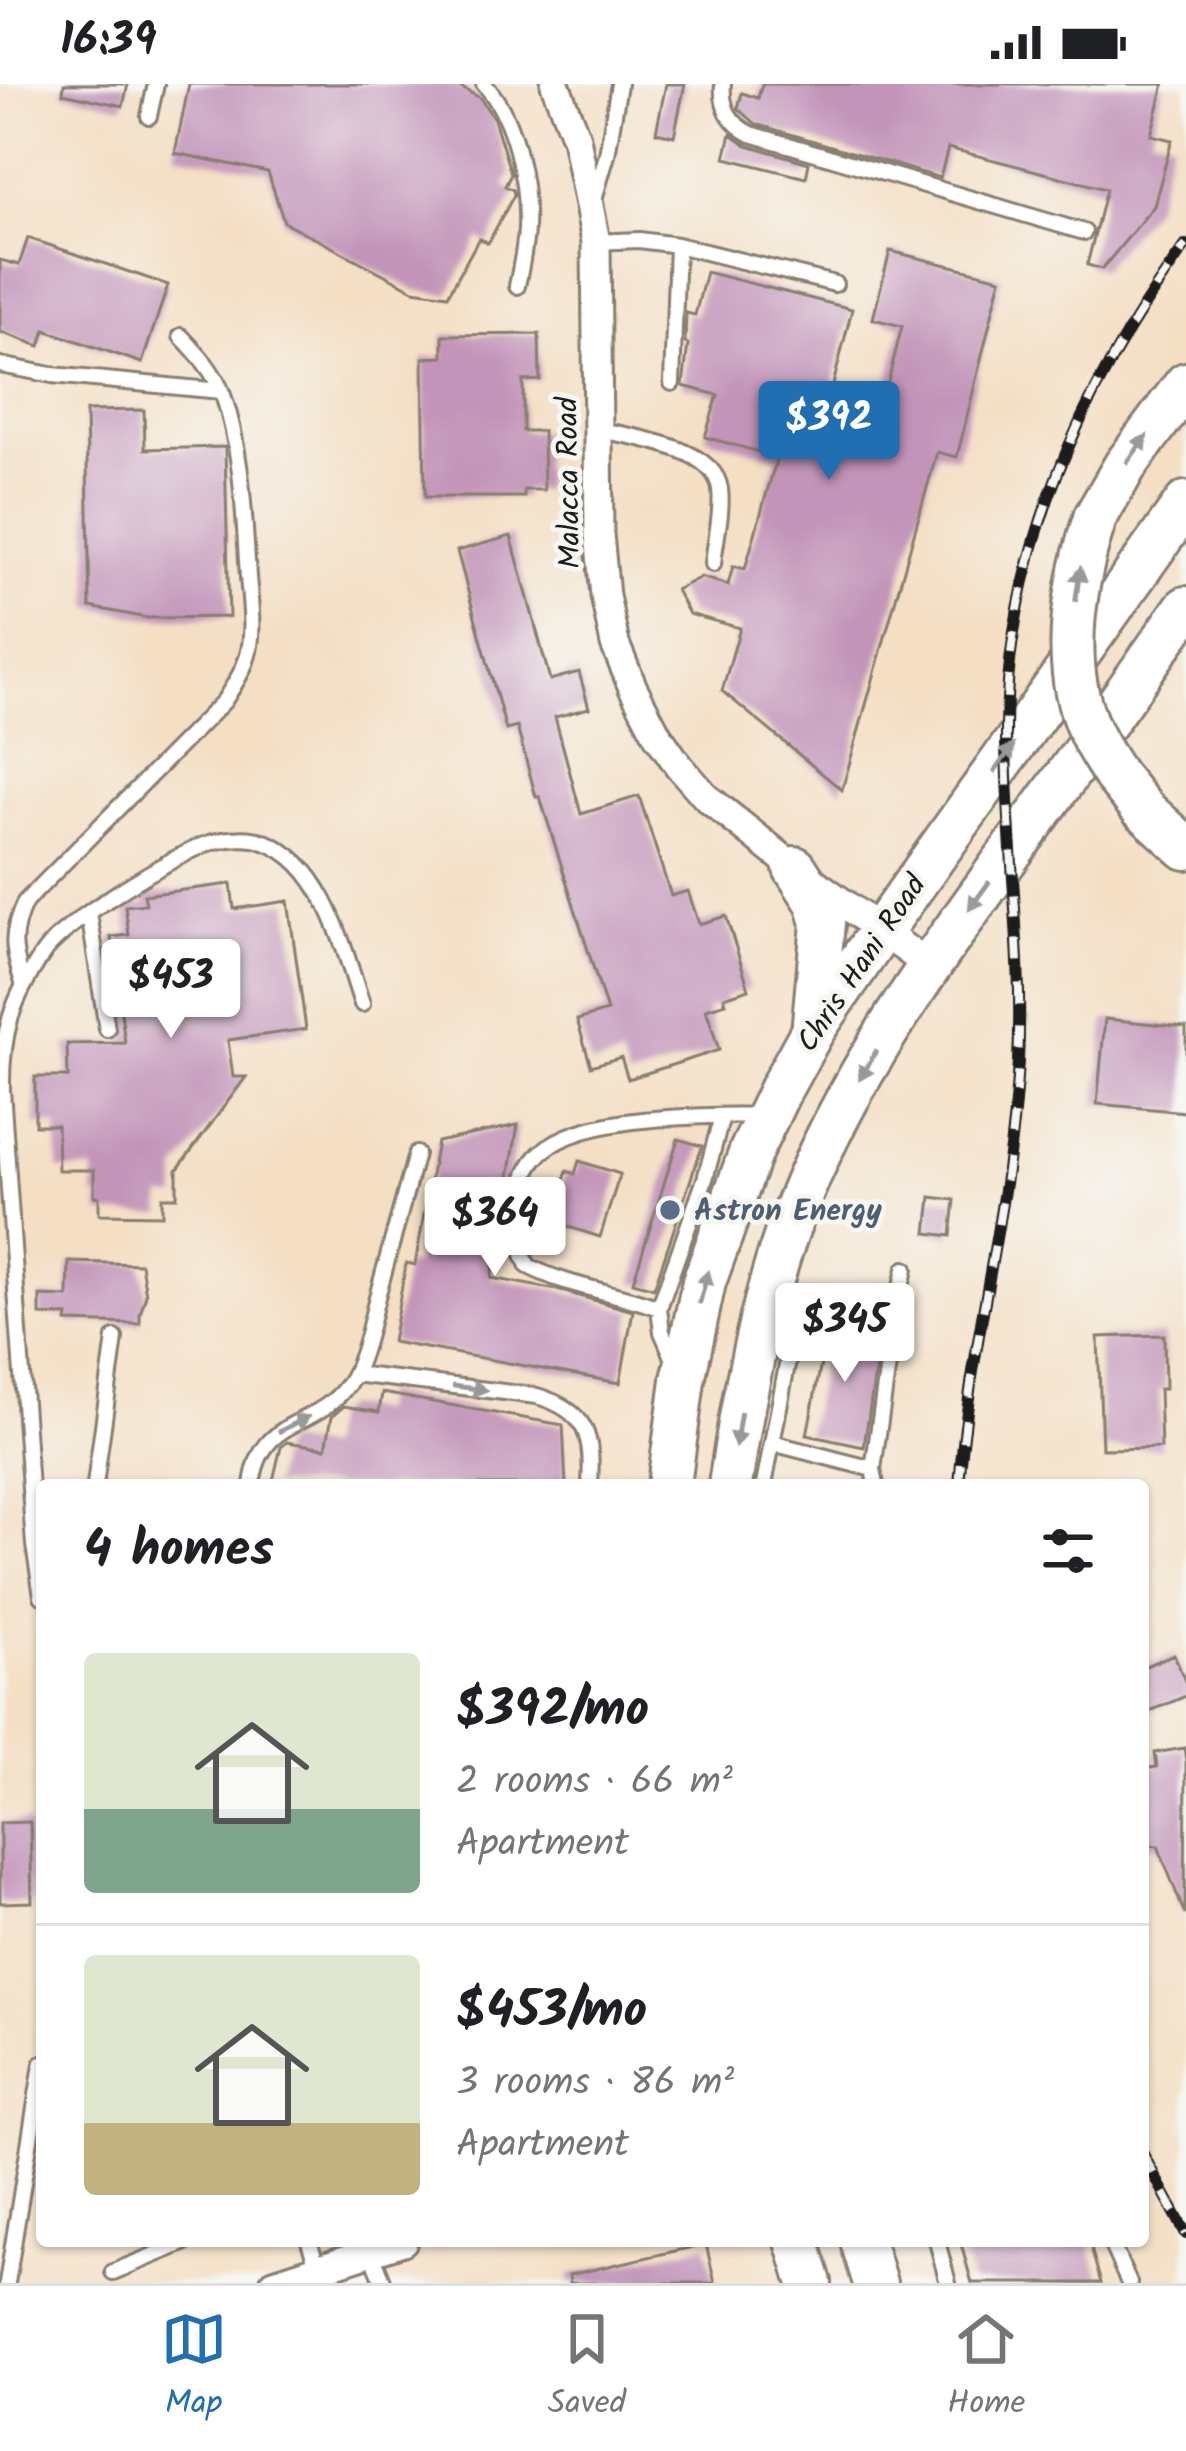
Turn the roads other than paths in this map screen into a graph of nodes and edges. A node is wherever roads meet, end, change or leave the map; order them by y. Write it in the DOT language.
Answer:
graph roads {
  1 [pos="156,84"];
  2 [pos="484,84"];
  3 [pos="619,84"];
  4 [pos="723,84"];
  5 [pos="563,87"];
  6 [pos="149,116"];
  7 [pos="591,212"];
  8 [pos="1084,232"];
  9 [pos="596,242"];
  10 [pos="677,245"];
  11 [pos="835,284"];
  12 [pos="517,286"];
  13 [pos="181,336"];
  14 [pos="0,365"];
  15 [pos="672,383"];
  16 [pos="1186,384"];
  17 [pos="221,391"];
  18 [pos="600,430"];
  19 [pos="1186,502"];
  20 [pos="712,564"];
  21 [pos="1186,608"];
  22 [pos="1186,848"];
  23 [pos="795,868"];
  24 [pos="89,913"];
  25 [pos="881,931"];
  26 [pos="928,965"];
  27 [pos="24,986"];
  28 [pos="362,1004"];
  29 [pos="107,1029"];
  30 [pos="813,1030"];
  31 [pos="767,1115"];
  32 [pos="722,1116"];
  33 [pos="416,1154"];
  34 [pos="905,1269"];
  35 [pos="659,1308"];
  36 [pos="896,1309"];
  37 [pos="115,1338"];
  38 [pos="354,1374"];
  39 [pos="683,1380"];
  40 [pos="772,1443"];
  41 [pos="873,1468"];
  42 [pos="96,1479"];
  43 [pos="253,1479"];
  44 [pos="590,1479"];
  45 [pos="669,1479"];
  46 [pos="731,1479"];
  47 [pos="765,1479"];
  48 [pos="875,1479"];
  49 [pos="36,1558"];
  50 [pos="36,2102"];
  51 [pos="174,2247"];
  52 [pos="361,2247"];
  53 [pos="368,2247"];
  54 [pos="799,2247"];
  55 [pos="864,2247"];
  56 [pos="939,2247"];
  57 [pos="1113,2247"];
  58 [pos="313,2254"];
  59 [pos="113,2272"];
  60 [pos="7,2283"];
  61 [pos="274,2283"];
  62 [pos="384,2283"];
  63 [pos="809,2283"];
  64 [pos="874,2283"];
  65 [pos="948,2283"];
  66 [pos="1129,2283"];
  1 -- 6 [label="lane"];
  2 -- 12 [label="lane"];
  3 -- 7 [label="lane"];
  4 -- 8 [label="lane"];
  5 -- 7 [label="street, Malacca Road"];
  7 -- 9 [label="street, Malacca Road"];
  9 -- 10 [label="lane"];
  9 -- 18 [label="street, Malacca Road"];
  10 -- 11 [label="lane"];
  10 -- 15 [label="lane"];
  13 -- 17 [label="lane"];
  14 -- 17 [label="lane"];
  22 -- 16 [label="main road, one-way, bridge"];
  17 -- 27 [label="lane"];
  18 -- 20 [label="lane"];
  18 -- 23 [label="street, Malacca Road"];
  25 -- 19 [label="main road, Chris Hani Road, one-way"];
  21 -- 26 [label="main road, Chris Hani Road, one-way"];
  23 -- 25 [label="street, Malacca Road"];
  23 -- 30 [label="main road"];
  24 -- 27 [label="lane"];
  24 -- 28 [label="lane"];
  24 -- 29 [label="lane"];
  25 -- 26 [label="street, Malacca Road"];
  25 -- 30 [label="main road, Chris Hani Road"];
  26 -- 46 [label="main road, Chris Hani Road, one-way"];
  27 -- 49 [label="lane"];
  30 -- 31 [label="main road, Chris Hani Road"];
  31 -- 32 [label="lane"];
  39 -- 31 [label="main road, Chris Hani Road, one-way"];
  32 -- 35 [label="lane"];
  32 -- 35 [label="lane"];
  33 -- 38 [label="lane"];
  34 -- 36 [label="lane"];
  35 -- 39 [label="lane"];
  36 -- 40 [label="lane"];
  36 -- 41 [label="lane"];
  37 -- 42 [label="lane"];
  43 -- 38 [label="lane, one-way"];
  38 -- 44 [label="lane, one-way"];
  39 -- 45 [label="main road, Chris Hani Road"];
  40 -- 41 [label="lane"];
  40 -- 47 [label="lane"];
  41 -- 48 [label="lane"];
  50 -- 60 [label="lane"];
  51 -- 59 [label="lane"];
  52 -- 58 [label="street"];
  53 -- 62 [label="lane"];
  54 -- 63 [label="main road"];
  55 -- 64 [label="main road"];
  56 -- 65 [label="lane"];
  57 -- 66 [label="lane"];
  58 -- 61 [label="street"];
}
